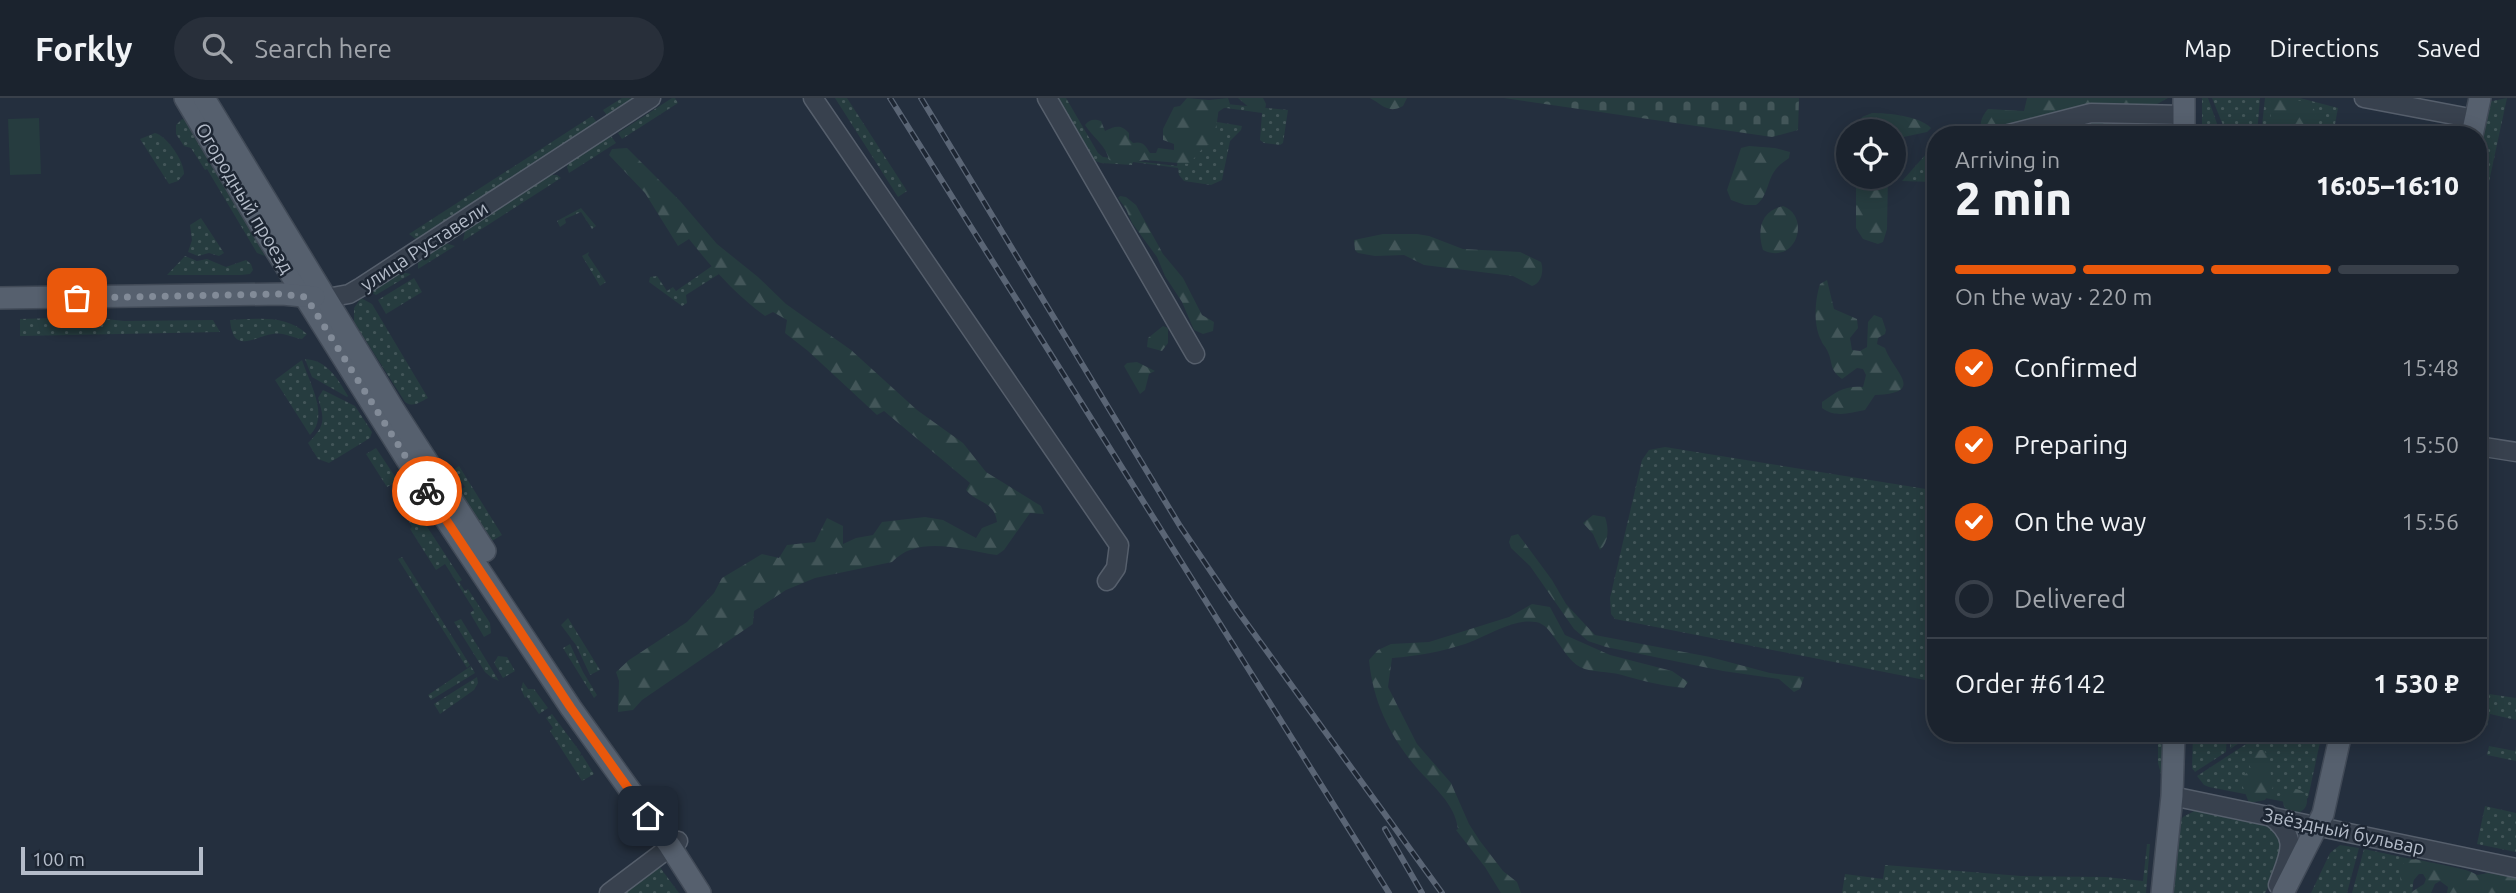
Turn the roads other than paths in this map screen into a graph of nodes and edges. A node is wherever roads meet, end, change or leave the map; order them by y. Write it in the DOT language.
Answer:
graph roads {
  1 [pos="185,98"];
  2 [pos="204,98"];
  3 [pos="651,98"];
  4 [pos="813,98"];
  5 [pos="1047,98"];
  6 [pos="2364,98"];
  7 [pos="2480,98"];
  8 [pos="2184,116"];
  9 [pos="2040,126"];
  10 [pos="2470,126"];
  11 [pos="2474,126"];
  12 [pos="0,298"];
  13 [pos="316,298"];
  14 [pos="1195,354"];
  15 [pos="2487,448"];
  16 [pos="2516,453"];
  17 [pos="1107,581"];
  18 [pos="2174,742"];
  19 [pos="2339,742"];
  20 [pos="2172,796"];
  21 [pos="2269,816"];
  22 [pos="2319,825"];
  23 [pos="674,844"];
  24 [pos="2516,868"];
  25 [pos="609,893"];
  26 [pos="700,893"];
  27 [pos="715,893"];
  28 [pos="2162,893"];
  29 [pos="2276,893"];
  30 [pos="2283,893"];
  1 -- 13 [label="main road, Огородный проезд"];
  2 -- 13 [label="main road, Огородный проезд"];
  3 -- 13 [label="street, улица Руставели"];
  4 -- 17 [label="street"];
  5 -- 14 [label="street"];
  6 -- 10 [label="street"];
  7 -- 11 [label="main road"];
  8 -- 9 [label="street"];
  12 -- 13 [label="main road, улица Руставели"];
  13 -- 23 [label="main road, Огородный проезд"];
  15 -- 16 [label="street"];
  18 -- 20 [label="main road"];
  19 -- 22 [label="main road"];
  20 -- 21 [label="street, Звёздный бульвар"];
  20 -- 28 [label="main road"];
  21 -- 22 [label="street, Звёздный бульвар"];
  21 -- 29 [label="street"];
  22 -- 24 [label="street, Звёздный бульвар"];
  22 -- 30 [label="main road"];
  23 -- 25 [label="street"];
  23 -- 26 [label="main road, Огородный проезд"];
  23 -- 27 [label="main road, Огородный проезд"];
}
